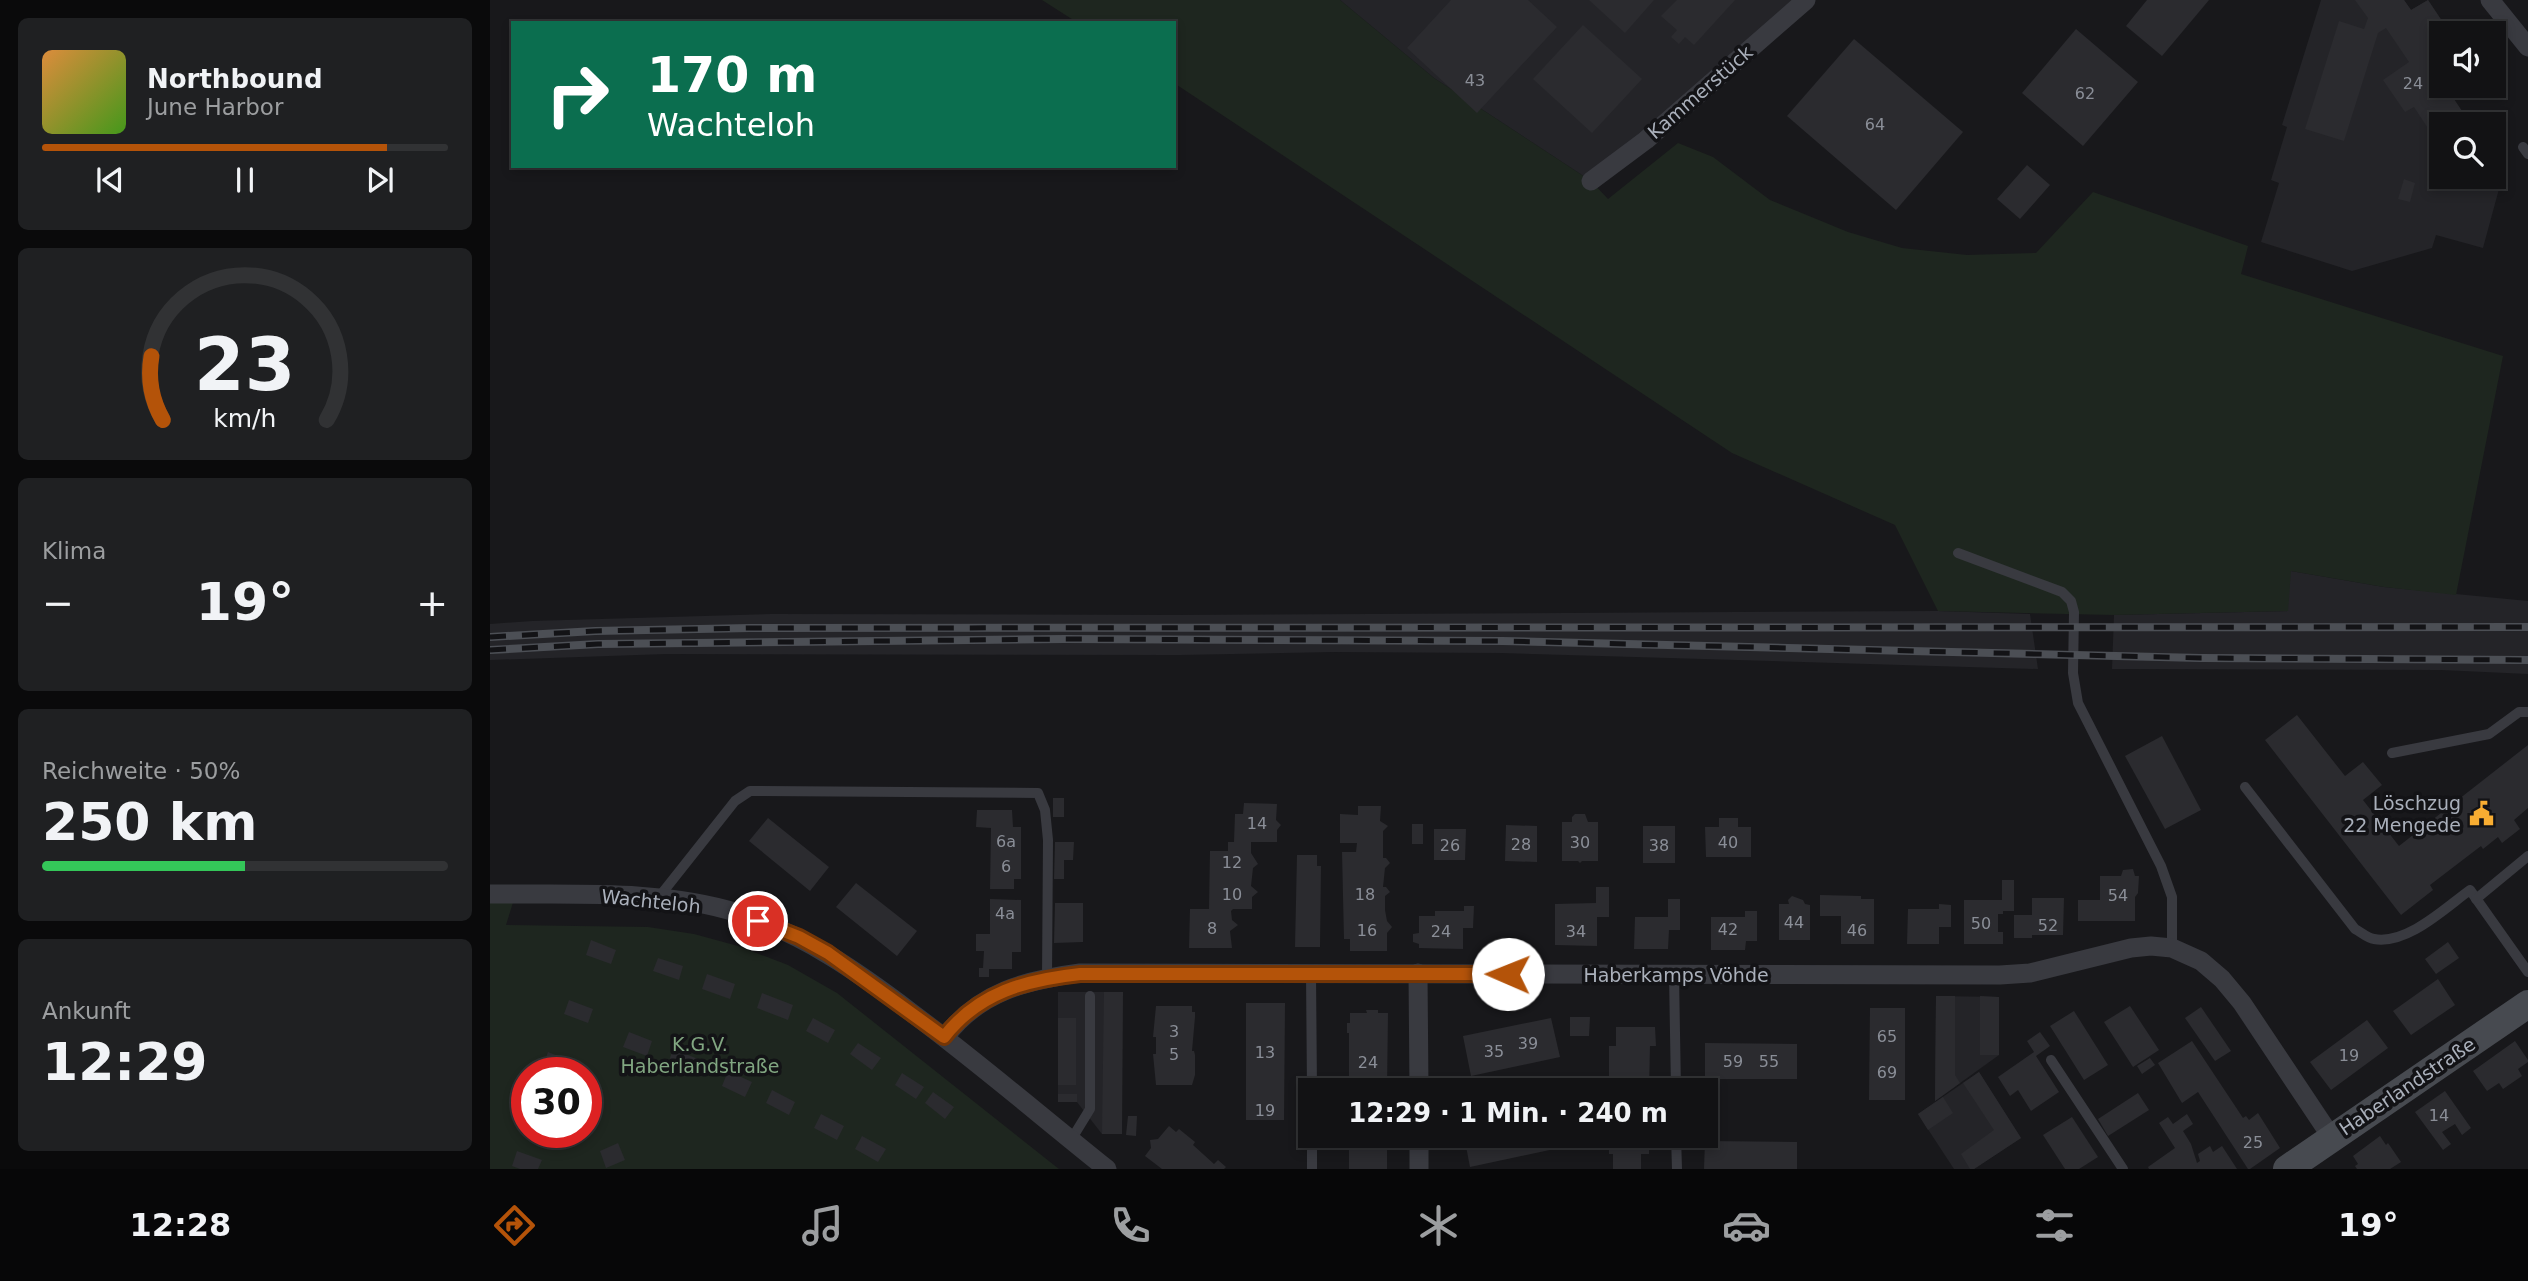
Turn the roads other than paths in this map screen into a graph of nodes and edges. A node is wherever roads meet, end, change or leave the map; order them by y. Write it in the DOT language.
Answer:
graph roads {
  1 [pos="1806,0"];
  2 [pos="2490,0"];
  3 [pos="2528,47"];
  4 [pos="1591,181"];
  5 [pos="1958,553"];
  6 [pos="2528,712"];
  7 [pos="2392,753"];
  8 [pos="2245,787"];
  9 [pos="2528,856"];
  10 [pos="490,894"];
  11 [pos="658,898"];
  12 [pos="2476,899"];
  13 [pos="2172,948"];
  14 [pos="2528,972"];
  15 [pos="1311,973"];
  16 [pos="1418,973"];
  17 [pos="1674,975"];
  18 [pos="1047,978"];
  19 [pos="1090,996"];
  20 [pos="2528,1004"];
  21 [pos="944,1037"];
  22 [pos="2051,1060"];
  23 [pos="1312,1078"];
  24 [pos="1419,1078"];
  25 [pos="1676,1078"];
  26 [pos="2332,1138"];
  27 [pos="1071,1140"];
  28 [pos="1312,1148"];
  29 [pos="1419,1148"];
  30 [pos="1676,1148"];
  31 [pos="1107,1169"];
  32 [pos="1312,1169"];
  33 [pos="1419,1169"];
  34 [pos="1677,1169"];
  35 [pos="2123,1169"];
  36 [pos="2287,1169"];
  1 -- 4 [label="street, Kammerstück"];
  2 -- 3 [label="street"];
  5 -- 13 [label="lane"];
  6 -- 7 [label="lane"];
  8 -- 12 [label="lane"];
  9 -- 12 [label="lane"];
  10 -- 11 [label="street, Wachteloh"];
  11 -- 18 [label="lane"];
  11 -- 21 [label="street, Wachteloh"];
  12 -- 14 [label="lane"];
  13 -- 17 [label="street, Haberkamps Vöhde"];
  13 -- 26 [label="street, Haberkamps Vöhde"];
  15 -- 16 [label="street, Haberkamps Vöhde"];
  15 -- 18 [label="street, Haberkamps Vöhde"];
  15 -- 23 [label="lane"];
  16 -- 17 [label="street, Haberkamps Vöhde"];
  16 -- 24 [label="street"];
  17 -- 25 [label="lane"];
  18 -- 21 [label="street, Haberkamps Vöhde"];
  19 -- 27 [label="lane"];
  20 -- 26 [label="street, Haberlandstraße"];
  21 -- 27 [label="street, Wachteloh"];
  22 -- 35 [label="lane"];
  26 -- 36 [label="street, Haberlandstraße"];
  27 -- 31 [label="street, Wachteloh"];
  28 -- 32 [label="lane"];
  29 -- 33 [label="street"];
  30 -- 34 [label="lane"];
}
